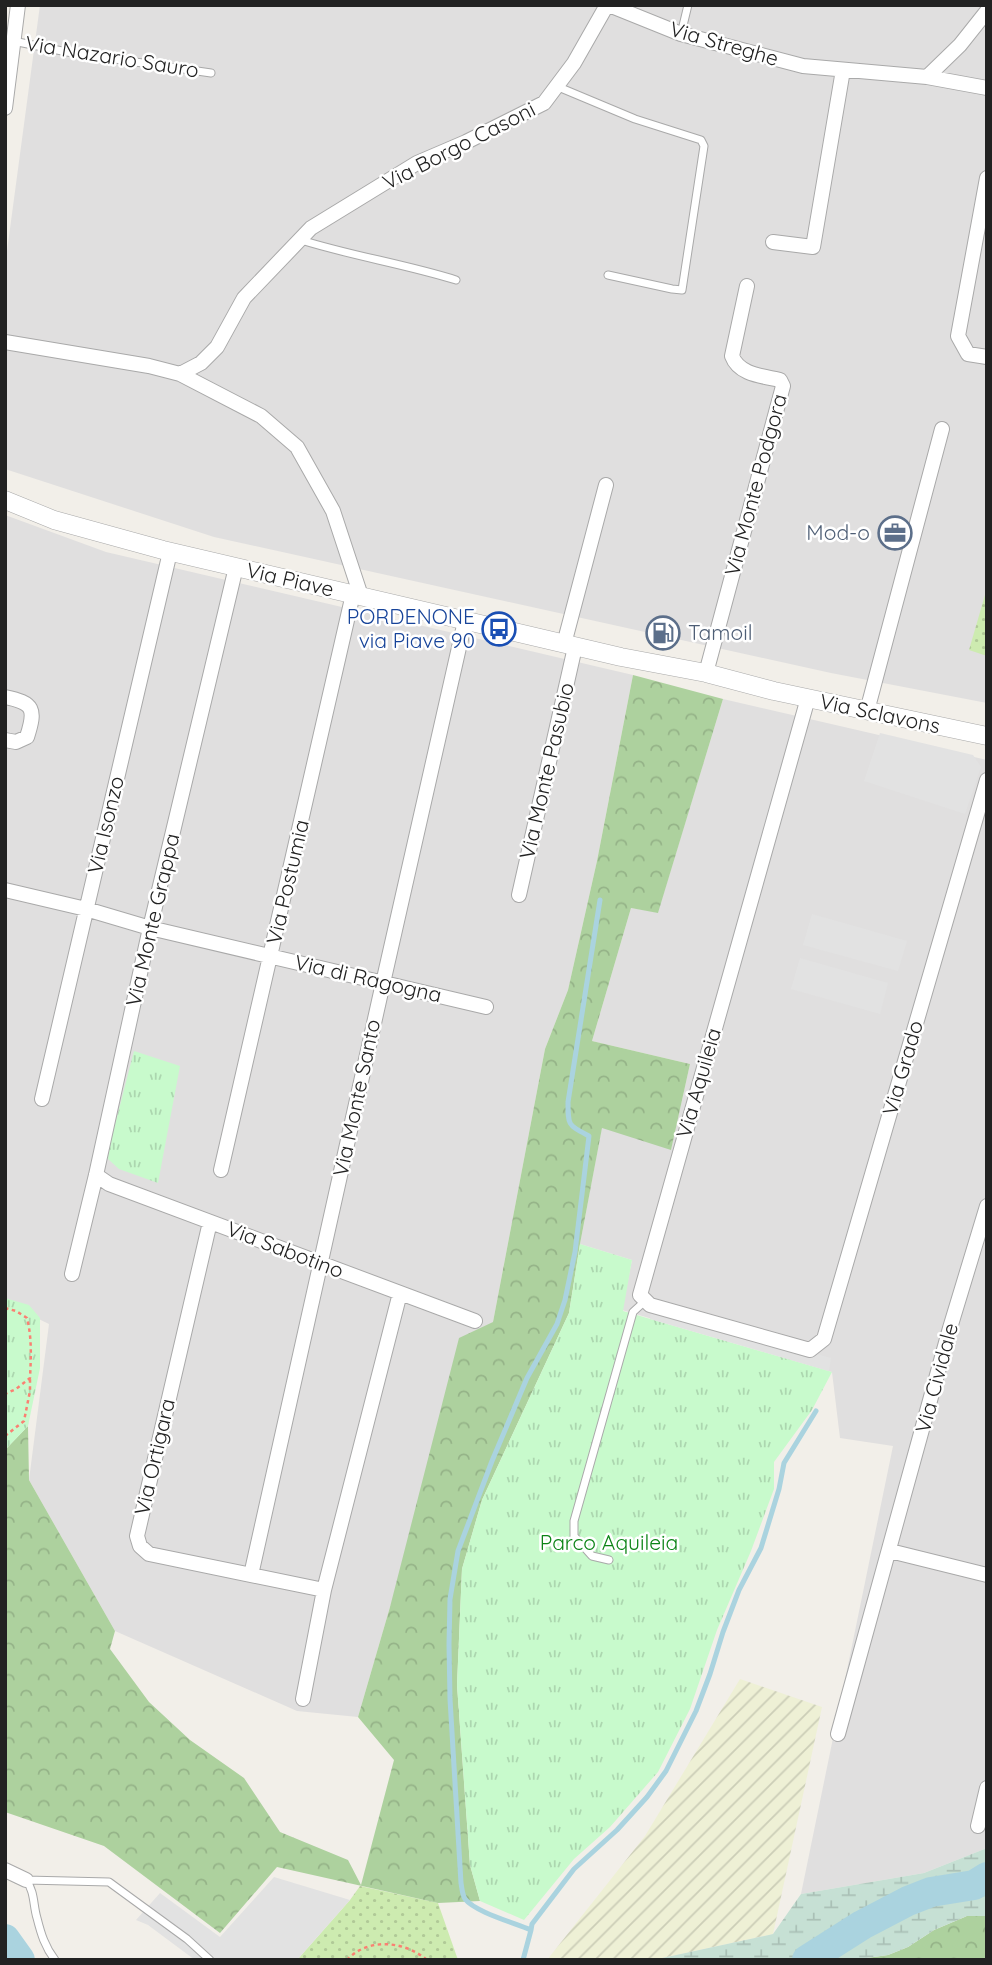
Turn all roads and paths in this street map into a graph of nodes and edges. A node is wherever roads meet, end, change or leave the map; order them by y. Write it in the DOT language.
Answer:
graph roads {
  1 [pos="18,5"];
  2 [pos="608,5"];
  3 [pos="688,5"];
  4 [pos="987,11"];
  5 [pos="681,34"];
  6 [pos="13,41"];
  7 [pos="843,70"];
  8 [pos="211,73"];
  9 [pos="927,77"];
  10 [pos="555,86"];
  11 [pos="987,88"];
  12 [pos="5,108"];
  13 [pos="987,178"];
  14 [pos="300,239"];
  15 [pos="773,242"];
  16 [pos="608,275"];
  17 [pos="456,280"];
  18 [pos="747,286"];
  19 [pos="5,342"];
  20 [pos="987,357"];
  21 [pos="180,374"];
  22 [pos="942,429"];
  23 [pos="606,485"];
  24 [pos="5,499"];
  25 [pos="170,552"];
  26 [pos="236,567"];
  27 [pos="357,595"];
  28 [pos="465,621"];
  29 [pos="569,645"];
  30 [pos="706,673"];
  31 [pos="742,682"];
  32 [pos="5,697"];
  33 [pos="808,698"];
  34 [pos="867,711"];
  35 [pos="987,736"];
  36 [pos="5,740"];
  37 [pos="987,780"];
  38 [pos="5,890"];
  39 [pos="519,895"];
  40 [pos="86,909"];
  41 [pos="150,928"];
  42 [pos="271,957"];
  43 [pos="383,983"];
  44 [pos="486,1007"];
  45 [pos="41,1099"];
  46 [pos="221,1170"];
  47 [pos="96,1175"];
  48 [pos="987,1206"];
  49 [pos="211,1222"];
  50 [pos="321,1264"];
  51 [pos="72,1274"];
  52 [pos="400,1293"];
  53 [pos="646,1300"];
  54 [pos="5,1308"];
  55 [pos="475,1321"];
  56 [pos="30,1378"];
  57 [pos="5,1394"];
  58 [pos="5,1436"];
  59 [pos="890,1551"];
  60 [pos="610,1560"];
  61 [pos="987,1574"];
  62 [pos="251,1575"];
  63 [pos="324,1590"];
  64 [pos="303,1699"];
  65 [pos="838,1734"];
  66 [pos="987,1788"];
  67 [pos="978,1826"];
  68 [pos="5,1870"];
  69 [pos="26,1880"];
  70 [pos="55,1960"];
  71 [pos="210,1960"];
  72 [pos="346,1960"];
  73 [pos="427,1960"];
  1 -- 6 [label="street, Via Nazario Sauro"];
  2 -- 5 [label="street, Via Streghe"];
  2 -- 10 [label="street, Via Borgo Casoni"];
  3 -- 5 [label="lane"];
  4 -- 9 [label="street"];
  5 -- 7 [label="street, Via Streghe"];
  6 -- 8 [label="lane, Via Nazario Sauro"];
  6 -- 12 [label="street, Via Nazario Sauro"];
  7 -- 9 [label="street, Via Streghe"];
  7 -- 15 [label="street"];
  9 -- 11 [label="street, Via Streghe"];
  10 -- 14 [label="street, Via Borgo Casoni"];
  10 -- 16 [label="lane, Via Borgo Casoni"];
  13 -- 20 [label="street"];
  14 -- 17 [label="lane"];
  14 -- 21 [label="street, Via Borgo Casoni"];
  18 -- 30 [label="street, Via Monte Podgora"];
  19 -- 21 [label="street"];
  21 -- 27 [label="street"];
  22 -- 34 [label="street"];
  23 -- 29 [label="street, Via Monte Pasubio"];
  24 -- 25 [label="street, Via Piave"];
  25 -- 26 [label="street, Via Piave"];
  25 -- 40 [label="street, Via Isonzo"];
  26 -- 27 [label="street, Via Piave"];
  26 -- 41 [label="street, Via Monte Grappa"];
  27 -- 28 [label="street, Via Piave"];
  27 -- 42 [label="street, Via Postumia"];
  28 -- 29 [label="street, Via Piave"];
  28 -- 43 [label="street, Via Monte Santo"];
  29 -- 30 [label="street, Via Piave"];
  29 -- 39 [label="street, Via Monte Pasubio"];
  30 -- 31 [label="street, Via Piave"];
  31 -- 33 [label="street, Via Sclavons"];
  32 -- 36 [label="street"];
  33 -- 34 [label="street, Via Sclavons"];
  33 -- 53 [label="street, Via Aquileia"];
  34 -- 35 [label="street, Via Sclavons"];
  37 -- 53 [label="street, Via Grado"];
  38 -- 40 [label="street, Via di Ragogna"];
  40 -- 41 [label="street, Via di Ragogna"];
  40 -- 45 [label="street, Via Isonzo"];
  41 -- 42 [label="street, Via di Ragogna"];
  41 -- 47 [label="street, Via Monte Grappa"];
  42 -- 43 [label="street, Via di Ragogna"];
  42 -- 46 [label="street, Via Postumia"];
  43 -- 44 [label="street, Via di Ragogna"];
  43 -- 50 [label="street, Via Monte Santo"];
  47 -- 49 [label="street, Via Sabotino"];
  47 -- 51 [label="street, Via Monte Grappa"];
  48 -- 59 [label="street, Via Cividale"];
  49 -- 50 [label="street, Via Sabotino"];
  49 -- 62 [label="street, Via Ortigara"];
  50 -- 52 [label="street, Via Sabotino"];
  50 -- 62 [label="street, Via Monte Santo"];
  52 -- 55 [label="street, Via Sabotino"];
  52 -- 63 [label="street"];
  53 -- 60 [label="lane"];
  54 -- 56 [label="path"];
  56 -- 57 [label="path"];
  56 -- 58 [label="path"];
  59 -- 61 [label="street"];
  59 -- 65 [label="street, Via Cividale"];
  62 -- 63 [label="street, Via Ortigara"];
  63 -- 64 [label="street"];
  66 -- 67 [label="street"];
  68 -- 69 [label="street"];
  69 -- 70 [label="lane"];
  69 -- 71 [label="lane"];
  72 -- 73 [label="path"];
}
